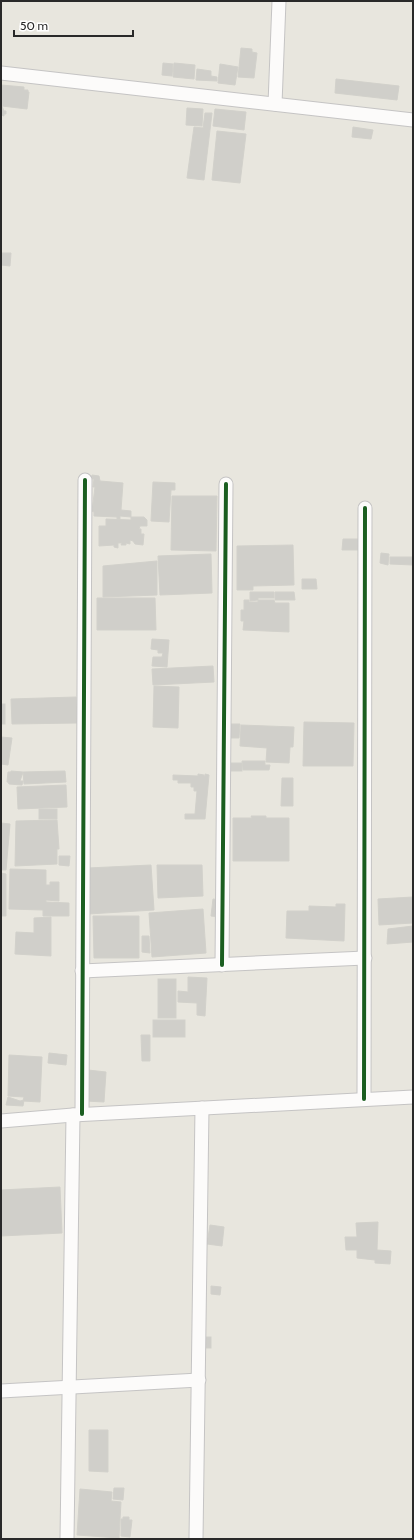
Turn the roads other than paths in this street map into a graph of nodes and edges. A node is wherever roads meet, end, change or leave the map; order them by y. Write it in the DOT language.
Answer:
graph roads {
  1 [pos="279,1"];
  2 [pos="1,73"];
  3 [pos="275,104"];
  4 [pos="413,120"];
  5 [pos="85,480"];
  6 [pos="226,484"];
  7 [pos="365,508"];
  8 [pos="365,958"];
  9 [pos="222,965"];
  10 [pos="82,972"];
  11 [pos="413,1097"];
  12 [pos="364,1099"];
  13 [pos="202,1108"];
  14 [pos="78,1114"];
  15 [pos="1,1121"];
  16 [pos="198,1380"];
  17 [pos="69,1387"];
  18 [pos="1,1391"];
  19 [pos="67,1539"];
  20 [pos="196,1539"];
  1 -- 3 [label="street"];
  2 -- 3 [label="street"];
  3 -- 4 [label="street"];
  5 -- 10 [label="street"];
  6 -- 9 [label="street"];
  7 -- 8 [label="street"];
  8 -- 9 [label="street"];
  8 -- 12 [label="street"];
  9 -- 10 [label="street"];
  10 -- 14 [label="street"];
  11 -- 12 [label="street"];
  12 -- 13 [label="street"];
  13 -- 14 [label="street"];
  13 -- 16 [label="street"];
  14 -- 15 [label="street"];
  14 -- 17 [label="street"];
  16 -- 17 [label="street"];
  16 -- 20 [label="street"];
  17 -- 18 [label="street"];
  17 -- 19 [label="street"];
}
